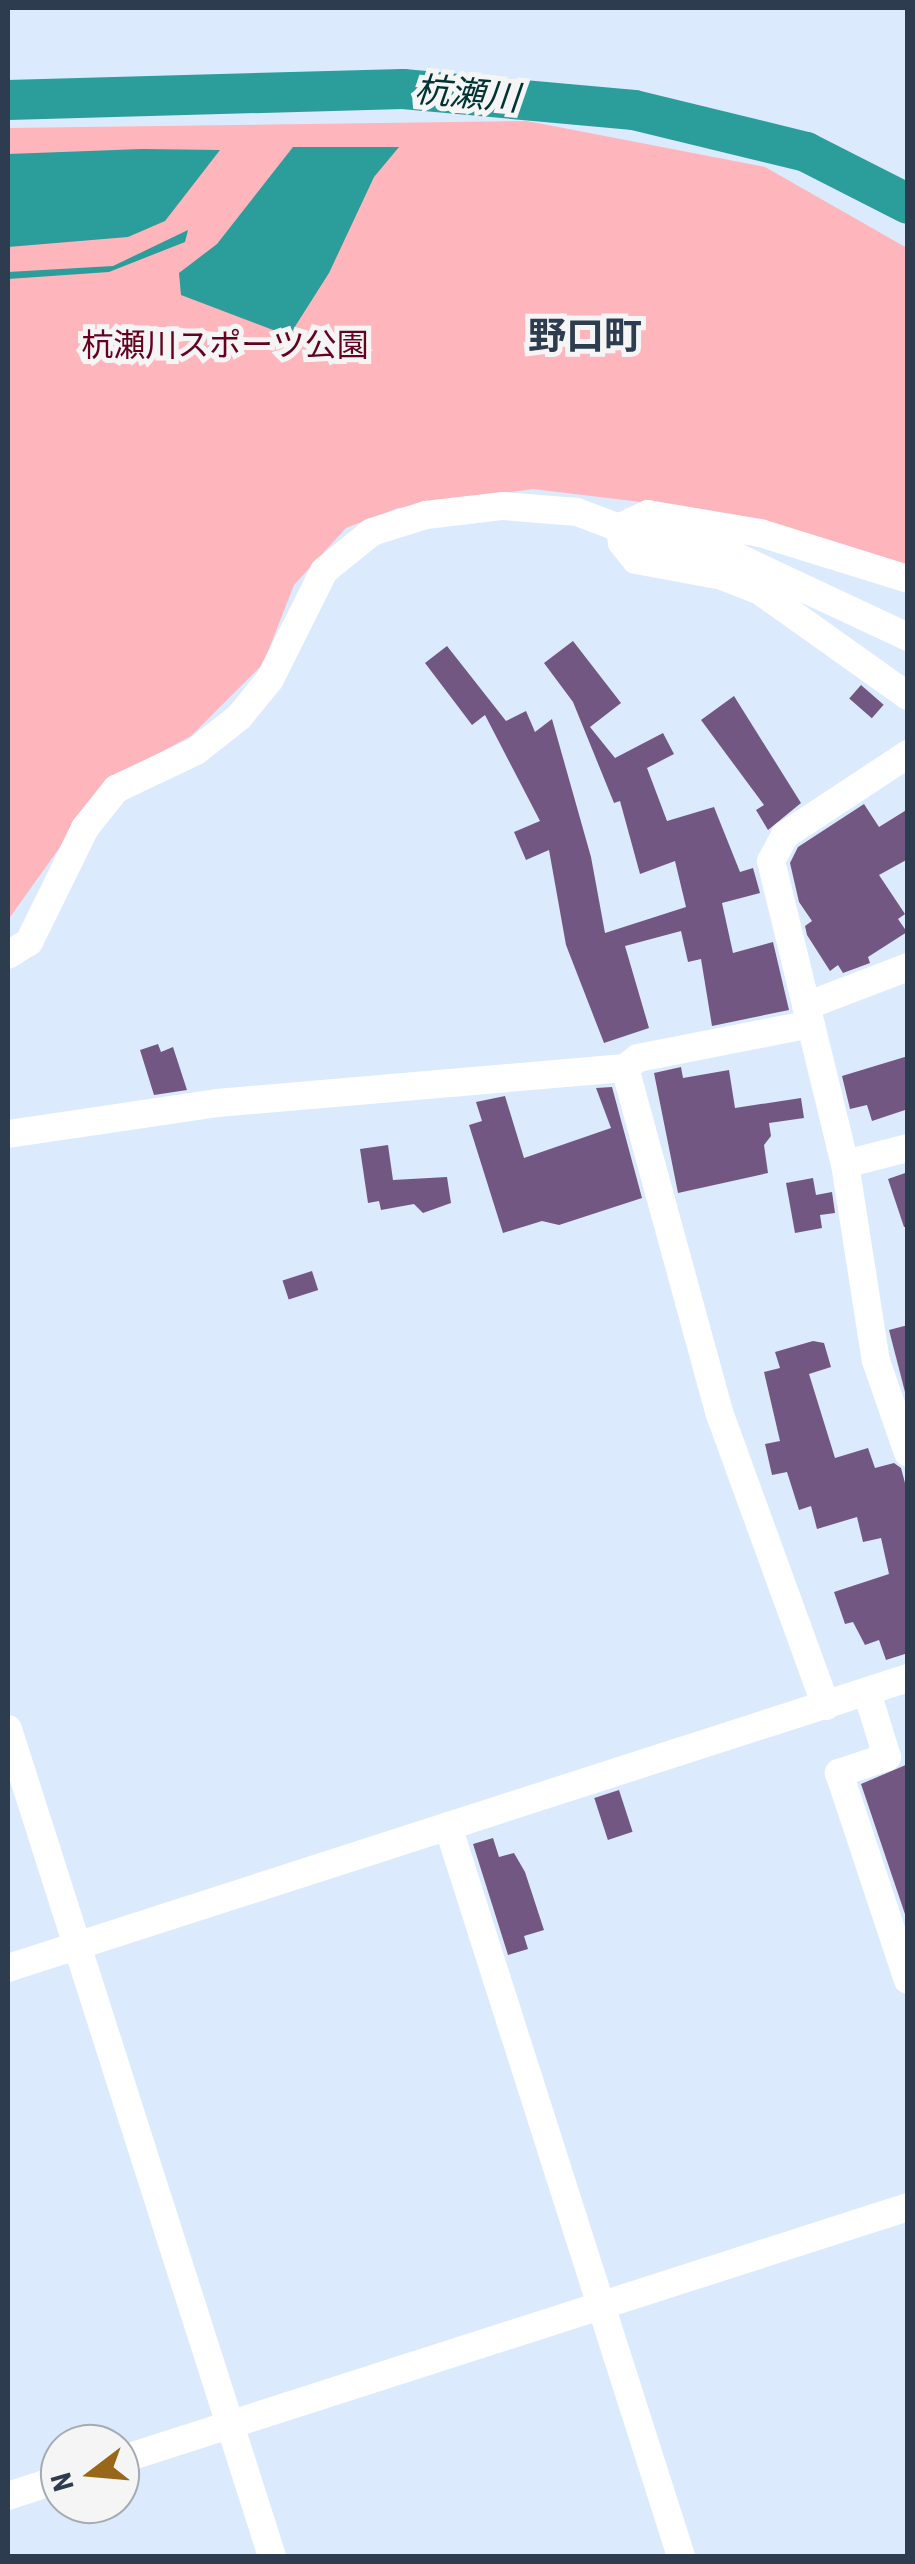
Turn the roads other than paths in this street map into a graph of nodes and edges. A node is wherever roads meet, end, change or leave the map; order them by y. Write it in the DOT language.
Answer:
graph roads {
  1 [pos="620,528"];
  2 [pos="908,579"];
  3 [pos="908,636"];
  4 [pos="908,696"];
  5 [pos="908,754"];
  6 [pos="8,955"];
  7 [pos="908,967"];
  8 [pos="809,1015"];
  9 [pos="626,1068"];
  10 [pos="8,1134"];
  11 [pos="908,1148"];
  12 [pos="845,1164"];
  13 [pos="908,1453"];
  14 [pos="908,1678"];
  15 [pos="867,1692"];
  16 [pos="826,1706"];
  17 [pos="8,1729"];
  18 [pos="448,1826"];
  19 [pos="75,1947"];
  20 [pos="8,1968"];
  21 [pos="908,1980"];
  22 [pos="908,2207"];
  23 [pos="600,2306"];
  24 [pos="229,2424"];
  25 [pos="140,2453"];
  26 [pos="40,2486"];
  27 [pos="8,2496"];
  28 [pos="272,2556"];
  29 [pos="681,2556"];
  1 -- 2 [label="street"];
  1 -- 3 [label="street"];
  1 -- 4 [label="street"];
  1 -- 6 [label="street"];
  5 -- 8 [label="street"];
  7 -- 8 [label="street"];
  8 -- 9 [label="street"];
  8 -- 12 [label="street"];
  9 -- 10 [label="street"];
  9 -- 16 [label="street"];
  11 -- 12 [label="street"];
  12 -- 13 [label="street"];
  14 -- 15 [label="street"];
  15 -- 16 [label="street"];
  15 -- 21 [label="street"];
  16 -- 18 [label="street"];
  17 -- 19 [label="street"];
  18 -- 19 [label="street"];
  18 -- 23 [label="street"];
  19 -- 20 [label="street"];
  19 -- 24 [label="street"];
  22 -- 23 [label="street"];
  23 -- 24 [label="street"];
  23 -- 29 [label="street"];
  24 -- 25 [label="street"];
  24 -- 28 [label="street"];
  26 -- 27 [label="street"];
}
